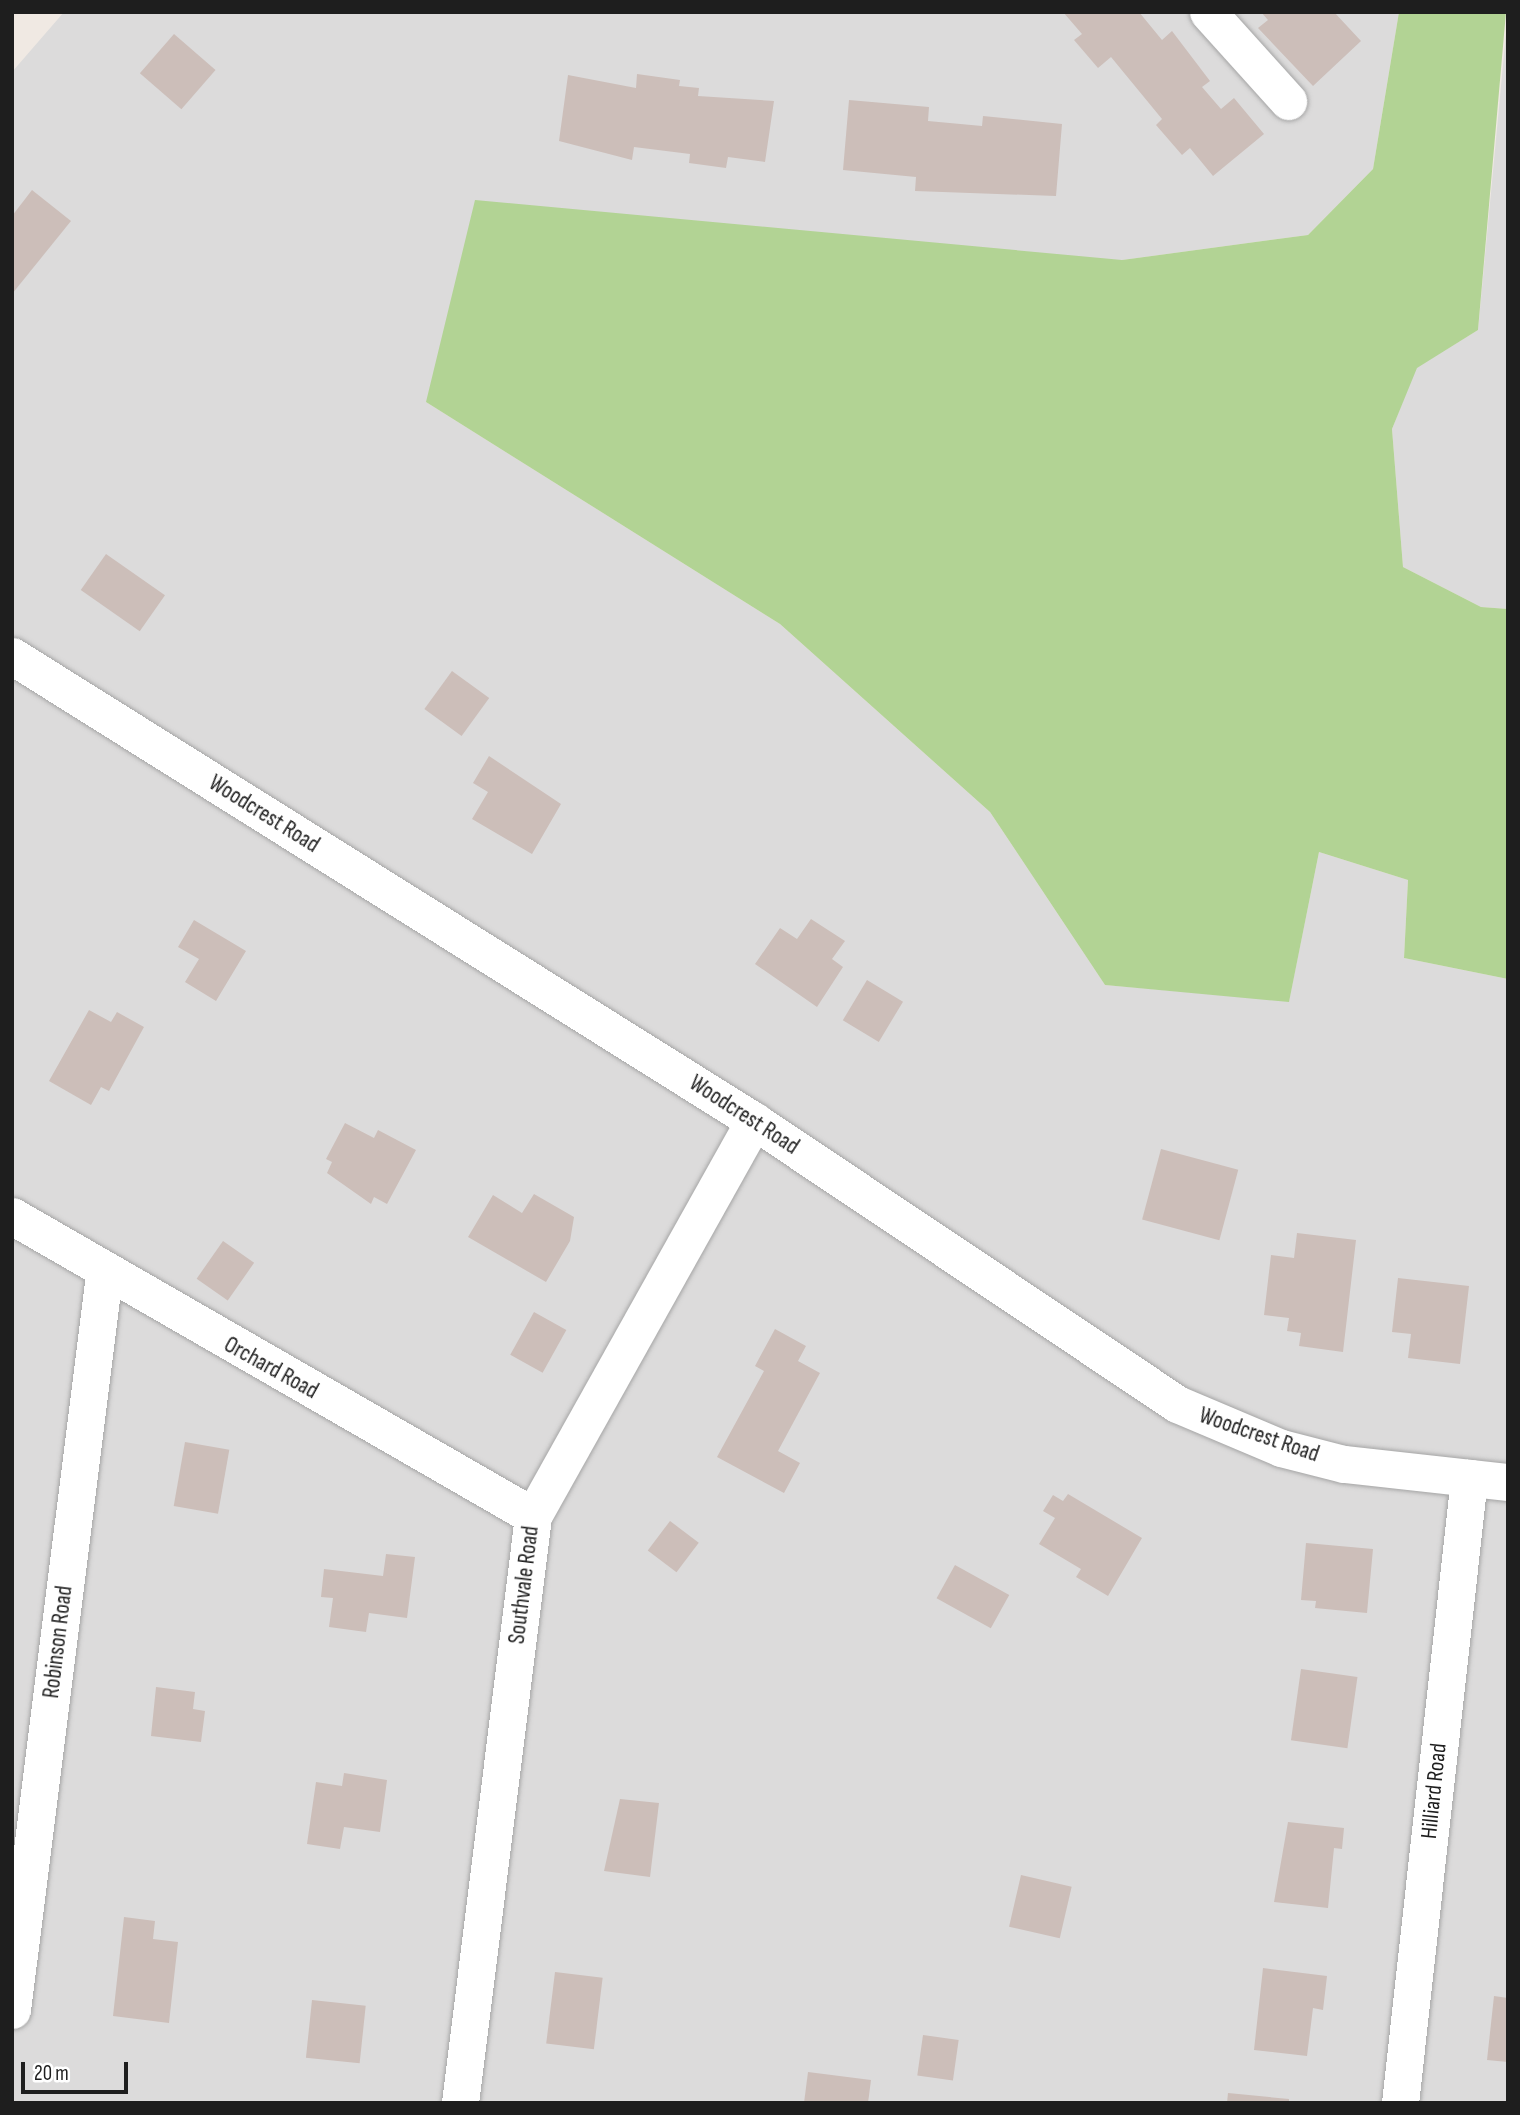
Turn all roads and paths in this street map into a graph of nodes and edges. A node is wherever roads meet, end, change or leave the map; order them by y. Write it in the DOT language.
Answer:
graph roads {
  1 [pos="1208,12"];
  2 [pos="1288,101"];
  3 [pos="12,656"];
  4 [pos="754,1121"];
  5 [pos="12,1216"];
  6 [pos="104,1274"];
  7 [pos="1469,1478"];
  8 [pos="1508,1482"];
  9 [pos="533,1516"];
  10 [pos="12,2010"];
  11 [pos="460,2103"];
  12 [pos="1400,2103"];
  1 -- 2 [label="street"];
  3 -- 4 [label="street, Woodcrest Road"];
  4 -- 7 [label="street, Woodcrest Road"];
  4 -- 9 [label="street, Southvale Road"];
  5 -- 6 [label="street, Orchard Road"];
  6 -- 9 [label="street, Orchard Road"];
  6 -- 10 [label="street, Robinson Road"];
  7 -- 8 [label="street, Woodcrest Road"];
  7 -- 12 [label="street, Hilliard Road"];
  9 -- 11 [label="street, Southvale Road"];
}
